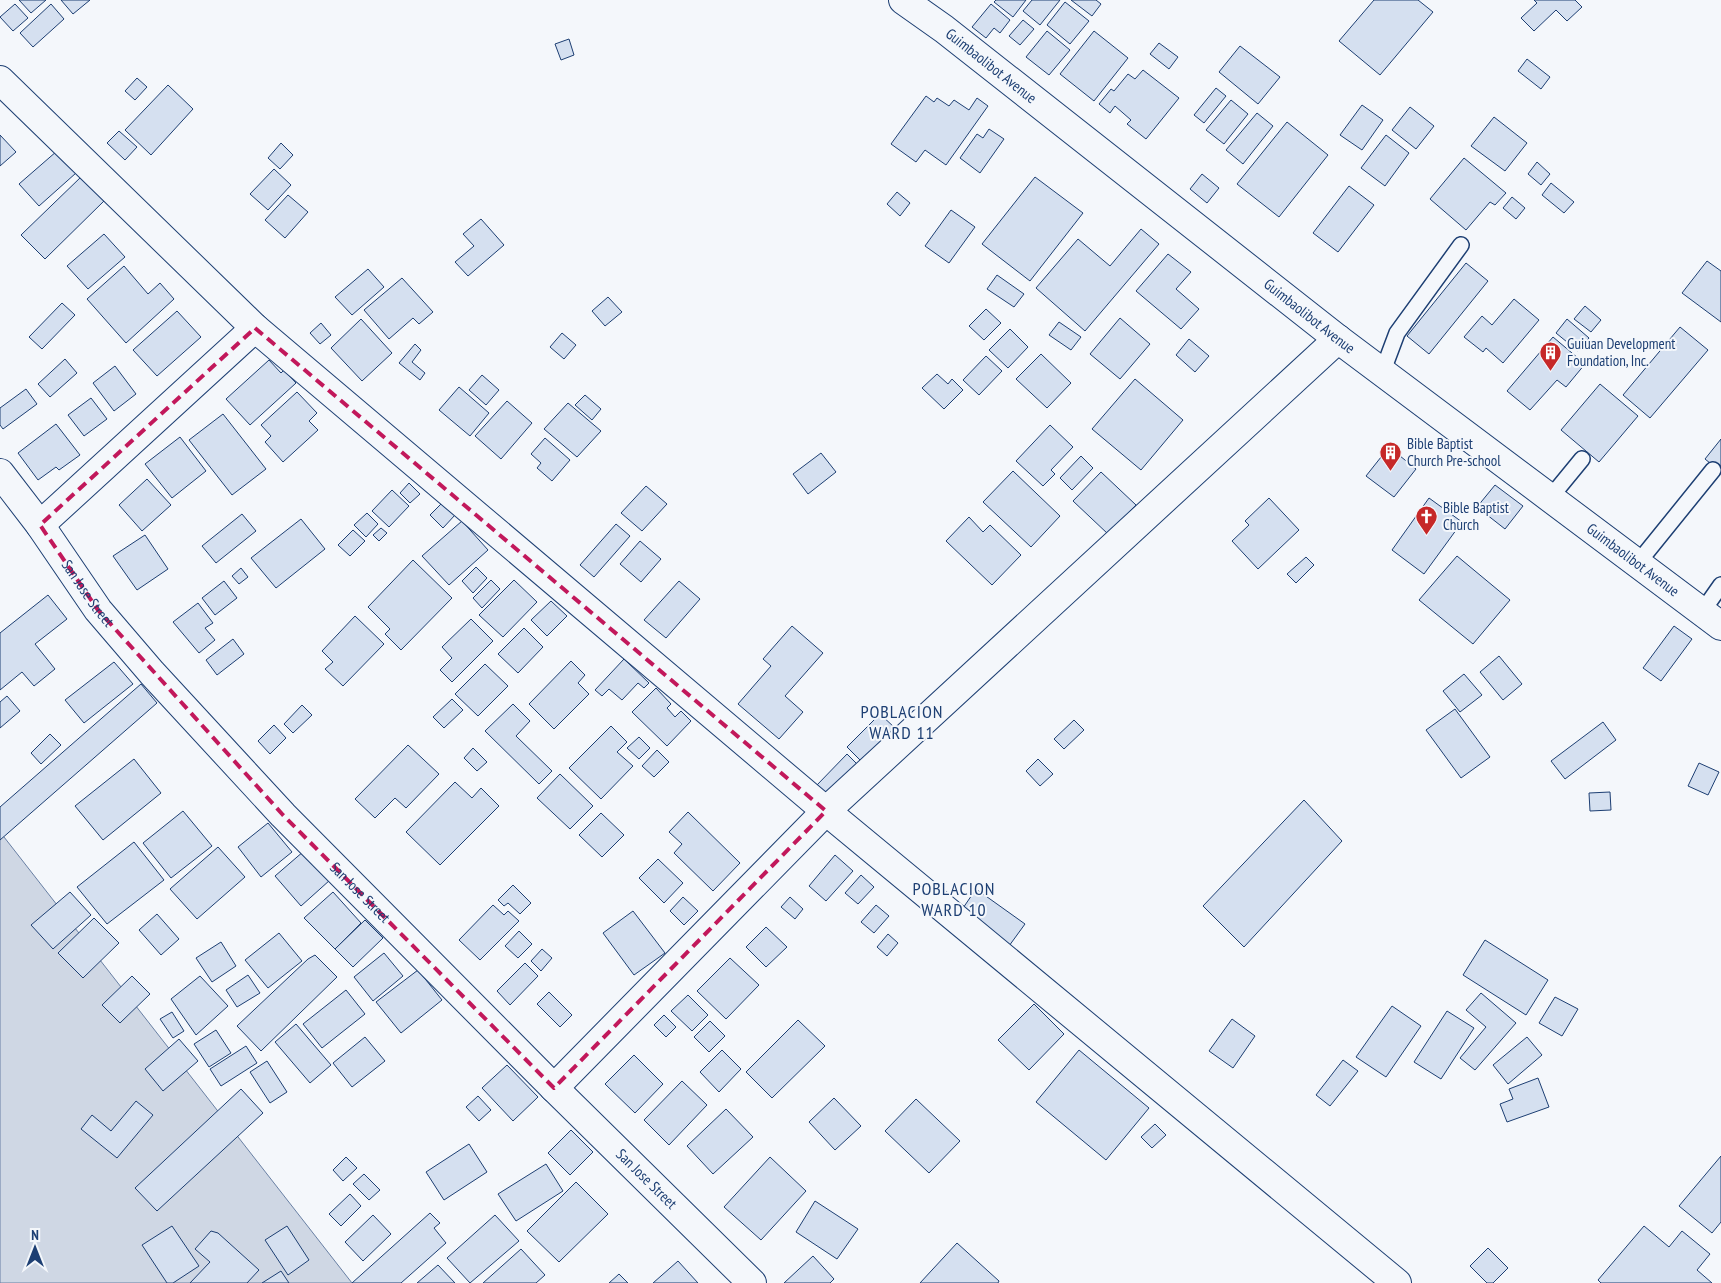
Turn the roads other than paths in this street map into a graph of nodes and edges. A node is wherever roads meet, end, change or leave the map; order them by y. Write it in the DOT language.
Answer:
graph roads {
  1 [pos="903,0"];
  2 [pos="0,80"];
  3 [pos="1461,245"];
  4 [pos="255,328"];
  5 [pos="1338,339"];
  6 [pos="1382,373"];
  7 [pos="1582,458"];
  8 [pos="1713,470"];
  9 [pos="0,473"];
  10 [pos="1550,498"];
  11 [pos="40,525"];
  12 [pos="1637,564"];
  13 [pos="1721,585"];
  14 [pos="1711,619"];
  15 [pos="826,811"];
  16 [pos="554,1088"];
  17 [pos="752,1283"];
  18 [pos="1397,1283"];
  1 -- 5 [label="street, Guimbaolibot Avenue"];
  2 -- 4 [label="street"];
  3 -- 6 [label="lane"];
  4 -- 11 [label="street"];
  4 -- 15 [label="street"];
  5 -- 6 [label="street, Guimbaolibot Avenue"];
  5 -- 15 [label="street"];
  6 -- 10 [label="street, Guimbaolibot Avenue"];
  7 -- 10 [label="lane"];
  8 -- 12 [label="lane"];
  9 -- 11 [label="street, San Jose Street"];
  10 -- 12 [label="street, Guimbaolibot Avenue"];
  11 -- 16 [label="street, San Jose Street"];
  12 -- 14 [label="street, Guimbaolibot Avenue"];
  13 -- 14 [label="lane"];
  15 -- 16 [label="street"];
  15 -- 18 [label="street"];
  16 -- 17 [label="street, San Jose Street"];
}
